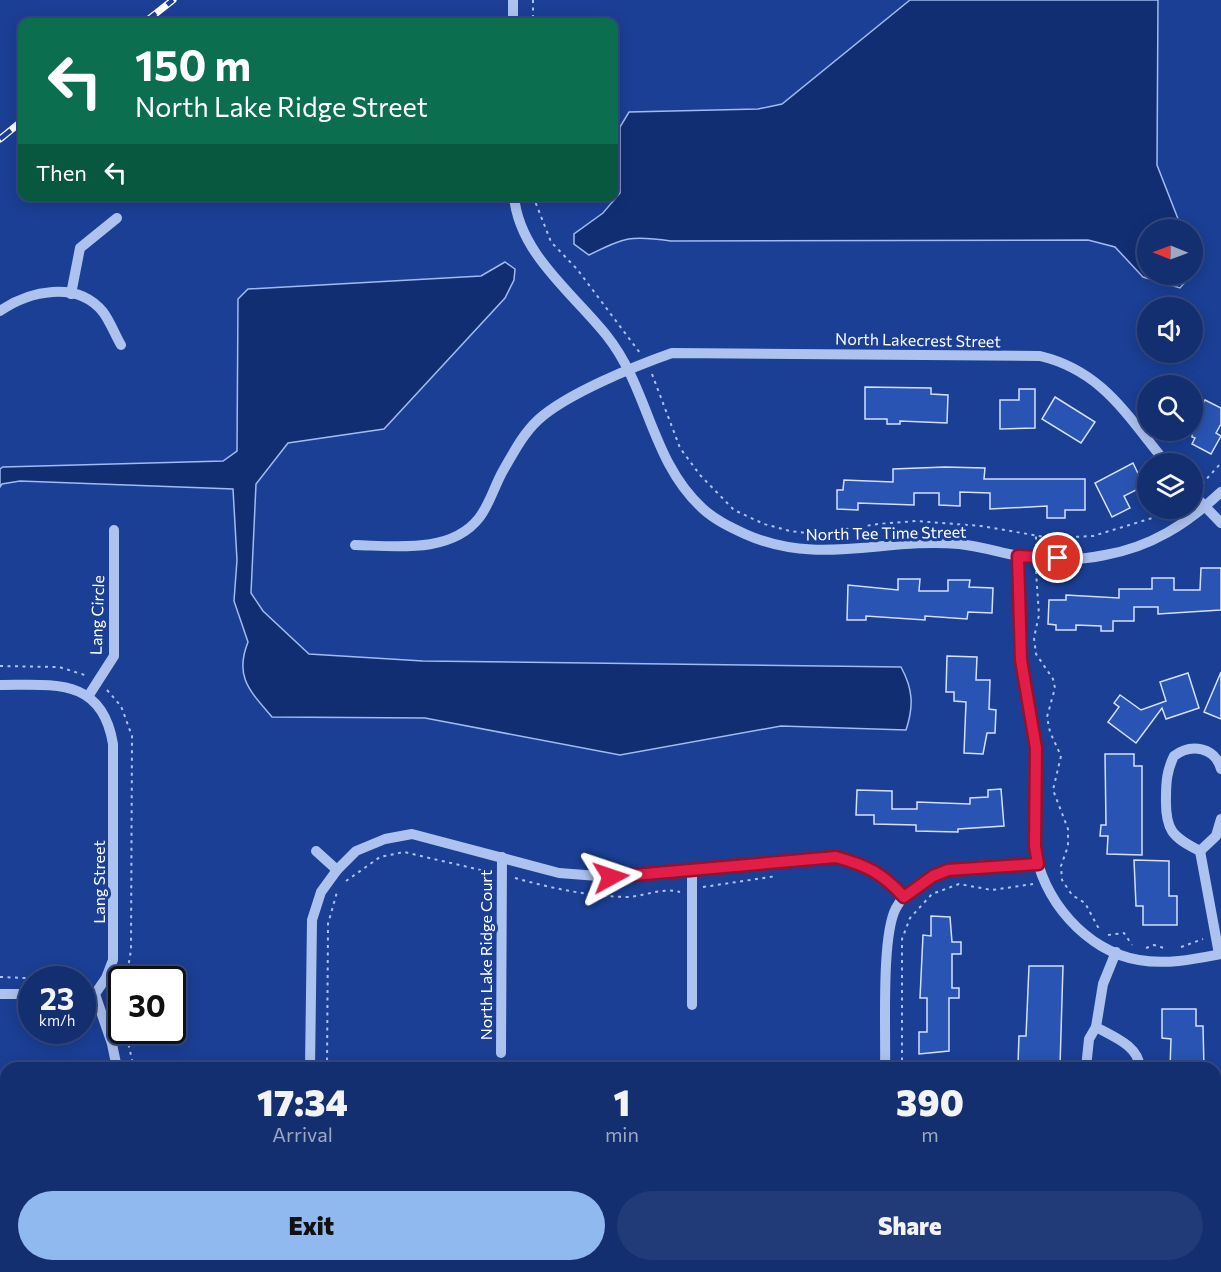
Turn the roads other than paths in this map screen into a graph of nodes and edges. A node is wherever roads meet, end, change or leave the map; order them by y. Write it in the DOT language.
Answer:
graph roads {
  1 [pos="513,0"];
  2 [pos="513,18"];
  3 [pos="515,201"];
  4 [pos="117,218"];
  5 [pos="70,294"];
  6 [pos="0,311"];
  7 [pos="121,345"];
  8 [pos="628,369"];
  9 [pos="1158,453"];
  10 [pos="1221,492"];
  11 [pos="1203,501"];
  12 [pos="1206,506"];
  13 [pos="1221,523"];
  14 [pos="114,530"];
  15 [pos="355,545"];
  16 [pos="1018,556"];
  17 [pos="0,686"];
  18 [pos="89,695"];
  19 [pos="1221,769"];
  20 [pos="1221,819"];
  21 [pos="1200,851"];
  22 [pos="316,852"];
  23 [pos="502,857"];
  24 [pos="1038,864"];
  25 [pos="692,869"];
  26 [pos="336,870"];
  27 [pos="904,897"];
  28 [pos="1116,952"];
  29 [pos="1220,954"];
  30 [pos="96,993"];
  31 [pos="0,994"];
  32 [pos="18,994"];
  33 [pos="96,997"];
  34 [pos="692,1005"];
  35 [pos="1096,1028"];
  36 [pos="501,1053"];
  37 [pos="116,1062"];
  38 [pos="310,1062"];
  39 [pos="885,1062"];
  40 [pos="1087,1062"];
  41 [pos="1139,1062"];
  1 -- 2 [label="street"];
  3 -- 8 [label="street, North Tee Time Street"];
  4 -- 5 [label="street"];
  5 -- 6 [label="street"];
  5 -- 7 [label="street"];
  8 -- 9 [label="street, North Lakecrest Street"];
  8 -- 15 [label="street, North Lakecrest Street"];
  8 -- 16 [label="street, North Tee Time Street"];
  10 -- 12 [label="street, North Tee Time Street"];
  11 -- 12 [label="street"];
  12 -- 13 [label="street"];
  12 -- 16 [label="street, North Tee Time Street"];
  14 -- 18 [label="street, Lang Circle"];
  16 -- 24 [label="street"];
  17 -- 18 [label="street"];
  18 -- 30 [label="street, Lang Street"];
  19 -- 21 [label="street"];
  20 -- 21 [label="street"];
  21 -- 29 [label="street"];
  22 -- 26 [label="street"];
  23 -- 25 [label="street"];
  23 -- 26 [label="street"];
  23 -- 36 [label="street, North Lake Ridge Court"];
  24 -- 27 [label="street"];
  24 -- 28 [label="street"];
  25 -- 27 [label="street"];
  25 -- 34 [label="street"];
  26 -- 38 [label="street"];
  27 -- 39 [label="street"];
  28 -- 29 [label="street"];
  28 -- 35 [label="street"];
  31 -- 32 [label="street"];
  33 -- 37 [label="street"];
  35 -- 40 [label="street"];
  35 -- 41 [label="street"];
}
